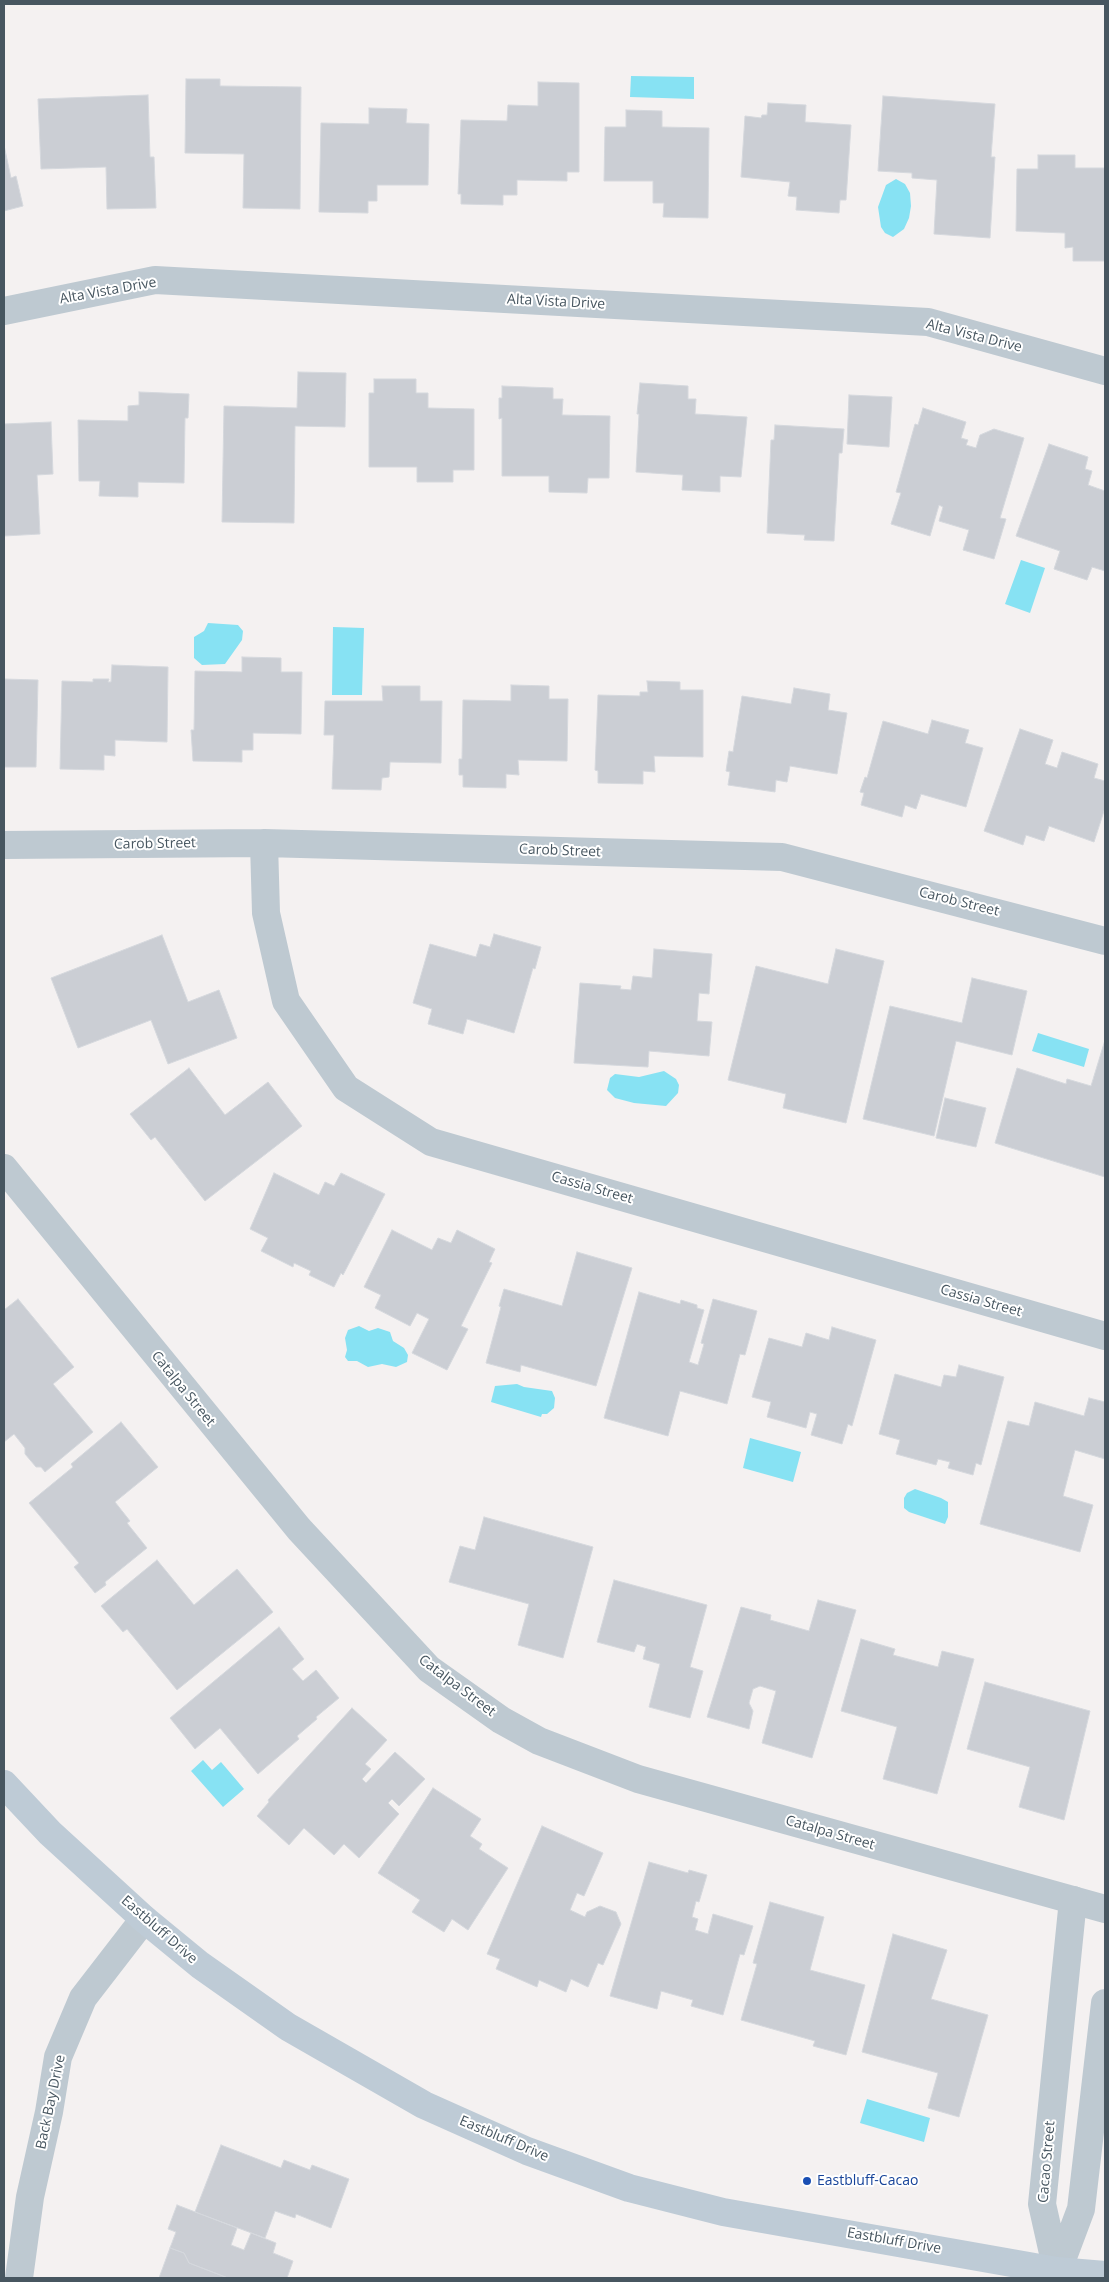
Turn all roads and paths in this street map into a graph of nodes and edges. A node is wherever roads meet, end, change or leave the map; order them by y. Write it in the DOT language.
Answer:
graph roads {
  1 [pos="4,311"];
  2 [pos="1105,371"];
  3 [pos="264,843"];
  4 [pos="4,846"];
  5 [pos="1105,941"];
  6 [pos="4,1168"];
  7 [pos="1105,1336"];
  8 [pos="4,1784"];
  9 [pos="1074,1900"];
  10 [pos="1105,1909"];
  11 [pos="144,1919"];
  12 [pos="1105,2003"];
  13 [pos="1057,2275"];
  14 [pos="1105,2275"];
  15 [pos="19,2278"];
  1 -- 2 [label="street, Alta Vista Drive"];
  3 -- 4 [label="street, Carob Street"];
  3 -- 5 [label="street, Carob Street"];
  3 -- 7 [label="street, Cassia Street"];
  6 -- 9 [label="street, Catalpa Street"];
  8 -- 11 [label="main road, Eastbluff Drive"];
  9 -- 10 [label="street, Catalpa Street"];
  9 -- 13 [label="street, Cacao Street"];
  11 -- 13 [label="main road, Eastbluff Drive"];
  11 -- 15 [label="street, Back Bay Drive"];
  12 -- 13 [label="street"];
  13 -- 14 [label="main road, Eastbluff Drive"];
}
